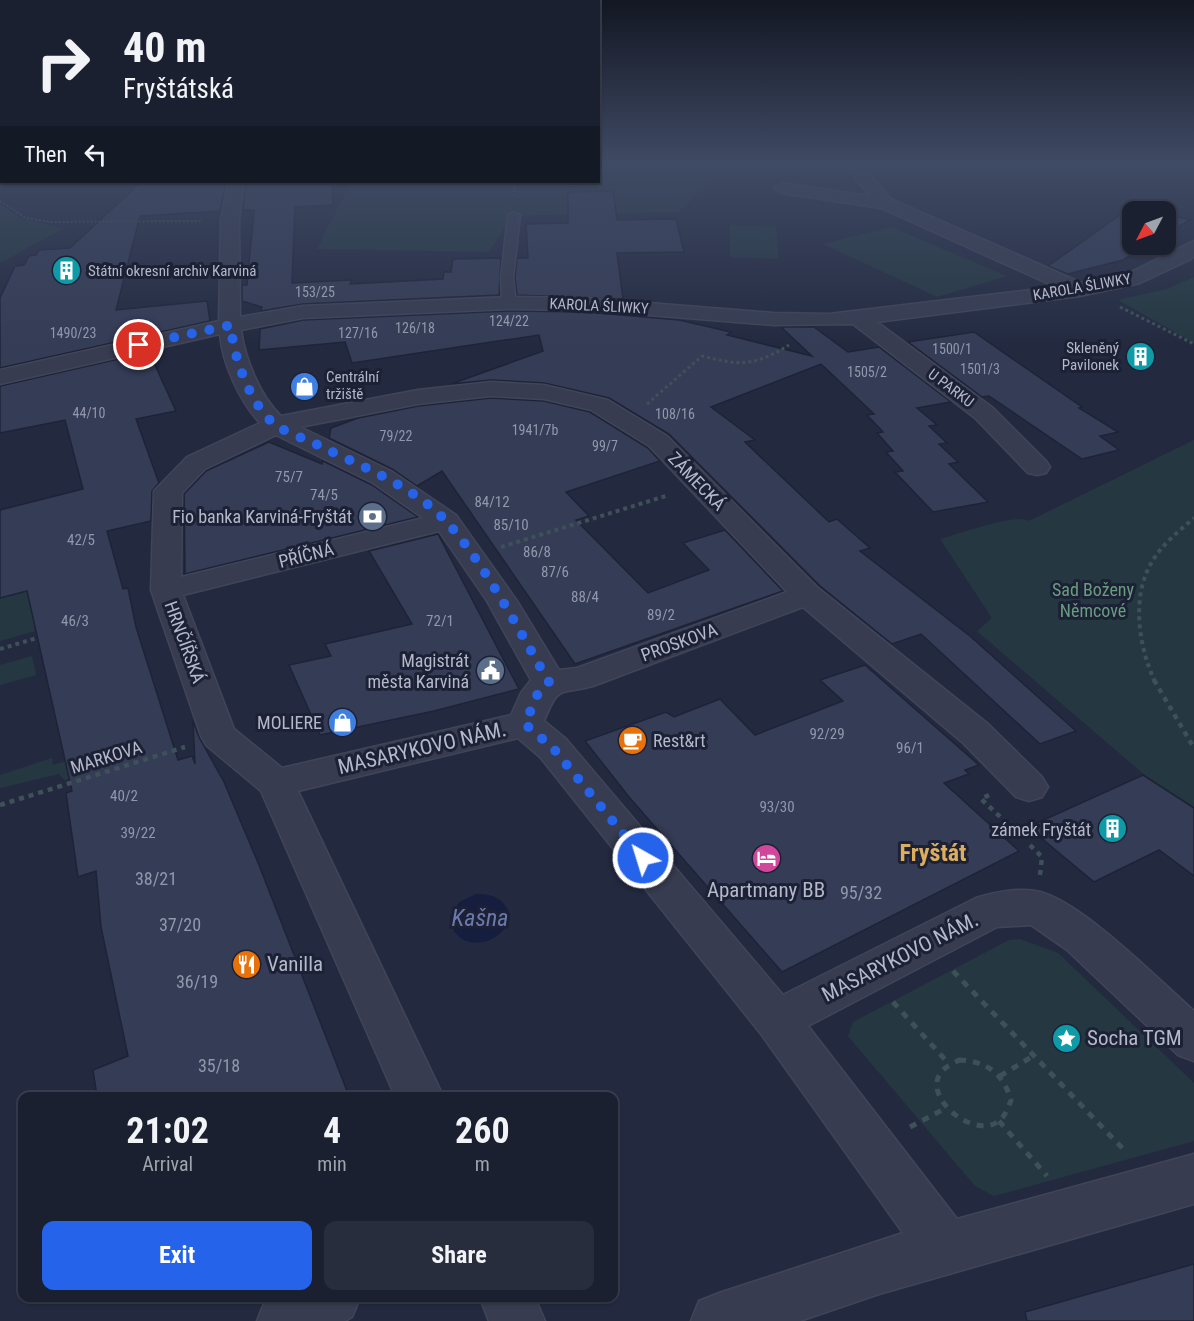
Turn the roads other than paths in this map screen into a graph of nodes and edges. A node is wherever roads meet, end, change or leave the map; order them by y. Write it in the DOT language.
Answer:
graph roads {
  1 [pos="230,223"];
  2 [pos="513,223"];
  3 [pos="929,223"];
  4 [pos="1194,247"];
  5 [pos="1080,290"];
  6 [pos="509,303"];
  7 [pos="858,318"];
  8 [pos="231,325"];
  9 [pos="0,377"];
  10 [pos="276,425"];
  11 [pos="1036,467"];
  12 [pos="446,521"];
  13 [pos="166,590"];
  14 [pos="807,595"];
  15 [pos="549,682"];
  16 [pos="525,724"];
  17 [pos="276,783"];
  18 [pos="1029,787"];
  19 [pos="777,1020"];
  20 [pos="1194,1041"];
  21 [pos="417,1092"];
  22 [pos="1177,1183"];
  23 [pos="946,1248"];
  24 [pos="325,1302"];
  25 [pos="509,1302"];
  26 [pos="285,1321"];
  27 [pos="517,1321"];
  28 [pos="718,1321"];
  1 -- 8 [label="street"];
  2 -- 6 [label="lane"];
  3 -- 5 [label="street"];
  4 -- 5 [label="street, KAROLA ŚLIWKY"];
  5 -- 7 [label="street, KAROLA ŚLIWKY"];
  6 -- 7 [label="street, KAROLA ŚLIWKY"];
  6 -- 8 [label="street, KAROLA ŚLIWKY"];
  7 -- 11 [label="street, U PARKU"];
  8 -- 9 [label="street, KAROLA ŚLIWKY"];
  8 -- 10 [label="street"];
  10 -- 12 [label="street"];
  10 -- 13 [label="street, HRNČÍŘSKÁ"];
  10 -- 14 [label="street, ZÁMECKÁ"];
  12 -- 13 [label="street, PŘÍČNÁ"];
  12 -- 15 [label="street"];
  13 -- 17 [label="street, HRNČÍŘSKÁ"];
  14 -- 15 [label="street, PROSKOVA"];
  14 -- 18 [label="street, ZÁMECKÁ"];
  15 -- 16 [label="street"];
  16 -- 17 [label="street, MASARYKOVO NÁM."];
  16 -- 19 [label="street, MASARYKOVO NÁM."];
  17 -- 21 [label="street"];
  19 -- 20 [label="street, MASARYKOVO NÁM."];
  19 -- 23 [label="street, MASARYKOVO NÁM."];
  22 -- 23 [label="street"];
  23 -- 28 [label="street"];
  24 -- 26 [label="street"];
  25 -- 27 [label="street"];
}
